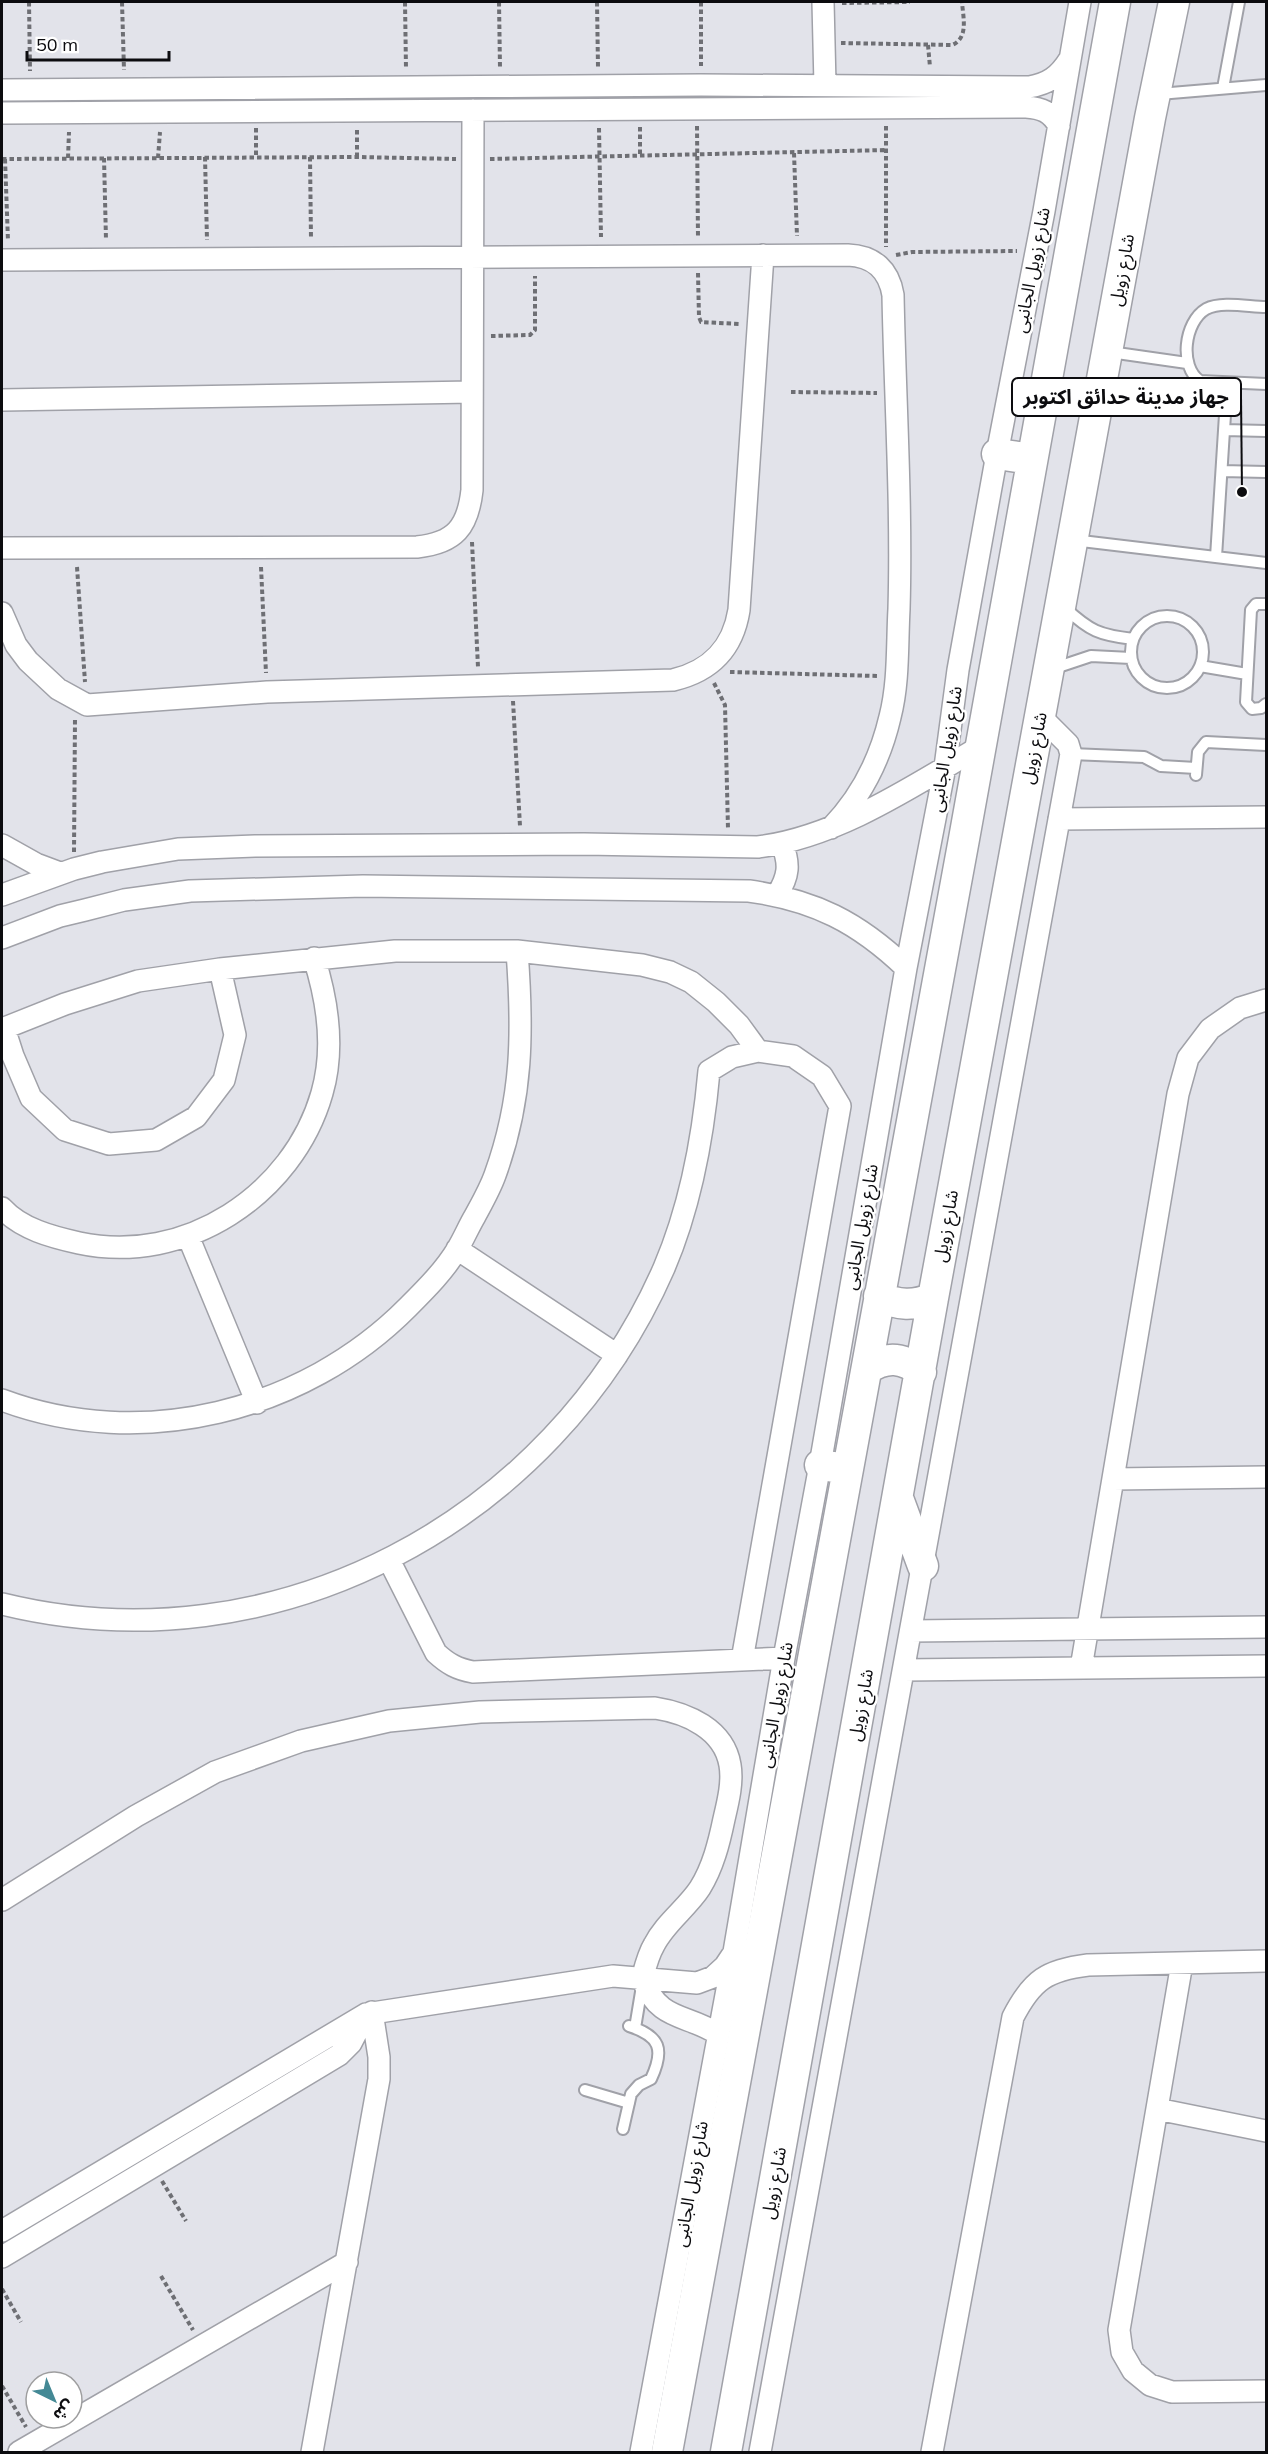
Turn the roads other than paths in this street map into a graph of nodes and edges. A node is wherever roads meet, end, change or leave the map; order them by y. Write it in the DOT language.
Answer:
graph roads {
  1 [pos="824,2"];
  2 [pos="1080,2"];
  3 [pos="1115,2"];
  4 [pos="1174,2"];
  5 [pos="1239,2"];
  6 [pos="1070,60"];
  7 [pos="645,85"];
  8 [pos="825,85"];
  9 [pos="1266,85"];
  10 [pos="1223,88"];
  11 [pos="369,89"];
  12 [pos="2,90"];
  13 [pos="1155,94"];
  14 [pos="642,110"];
  15 [pos="363,111"];
  16 [pos="472,111"];
  17 [pos="2,113"];
  18 [pos="1059,126"];
  19 [pos="762,255"];
  20 [pos="472,257"];
  21 [pos="5,260"];
  22 [pos="1266,307"];
  23 [pos="1107,352"];
  24 [pos="1187,363"];
  25 [pos="1227,383"];
  26 [pos="1266,384"];
  27 [pos="472,392"];
  28 [pos="2,400"];
  29 [pos="1224,430"];
  30 [pos="1266,431"];
  31 [pos="997,454"];
  32 [pos="1032,459"];
  33 [pos="1222,471"];
  34 [pos="1266,472"];
  35 [pos="1072,540"];
  36 [pos="2,548"];
  37 [pos="1216,557"];
  38 [pos="1266,563"];
  39 [pos="1266,604"];
  40 [pos="1061,605"];
  41 [pos="2,613"];
  42 [pos="1133,639"];
  43 [pos="1131,658"];
  44 [pos="1200,666"];
  45 [pos="1049,670"];
  46 [pos="1247,674"];
  47 [pos="1266,704"];
  48 [pos="1040,716"];
  49 [pos="981,746"];
  50 [pos="1266,746"];
  51 [pos="1071,754"];
  52 [pos="945,767"];
  53 [pos="1266,817"];
  54 [pos="1059,819"];
  55 [pos="831,828"];
  56 [pos="782,844"];
  57 [pos="2,845"];
  58 [pos="67,871"];
  59 [pos="2,895"];
  60 [pos="777,895"];
  61 [pos="2,938"];
  62 [pos="517,951"];
  63 [pos="314,958"];
  64 [pos="906,968"];
  65 [pos="220,969"];
  66 [pos="1266,1000"];
  67 [pos="3,1029"];
  68 [pos="759,1051"];
  69 [pos="2,1208"];
  70 [pos="188,1236"];
  71 [pos="457,1249"];
  72 [pos="879,1296"];
  73 [pos="933,1298"];
  74 [pos="617,1356"];
  75 [pos="867,1369"];
  76 [pos="921,1372"];
  77 [pos="2,1400"];
  78 [pos="257,1403"];
  79 [pos="834,1467"];
  80 [pos="1266,1477"];
  81 [pos="1113,1479"];
  82 [pos="898,1498"];
  83 [pos="389,1560"];
  84 [pos="923,1566"];
  85 [pos="2,1605"];
  86 [pos="1266,1627"];
  87 [pos="1088,1629"];
  88 [pos="911,1631"];
  89 [pos="784,1658"];
  90 [pos="742,1660"];
  91 [pos="1266,1666"];
  92 [pos="1082,1668"];
  93 [pos="903,1670"];
  94 [pos="2,1900"];
  95 [pos="734,1952"];
  96 [pos="1266,1961"];
  97 [pos="1182,1963"];
  98 [pos="642,1979"];
  99 [pos="369,2013"];
  100 [pos="718,2034"];
  101 [pos="585,2090"];
  102 [pos="629,2103"];
  103 [pos="1157,2109"];
  104 [pos="623,2129"];
  105 [pos="1266,2131"];
  106 [pos="2,2231"];
  107 [pos="2,2257"];
  108 [pos="347,2262"];
  109 [pos="1266,2391"];
  110 [pos="25,2450"];
  111 [pos="312,2452"];
  112 [pos="641,2452"];
  113 [pos="667,2452"];
  114 [pos="726,2452"];
  115 [pos="760,2452"];
  116 [pos="932,2452"];
  1 -- 8 [label="street"];
  2 -- 6 [label="street, شارع زويل الجانبى"];
  3 -- 32 [label="main road"];
  4 -- 13 [label="main road, شارع زويل"];
  5 -- 10 [label="lane"];
  6 -- 8 [label="street"];
  6 -- 18 [label="street, شارع زويل الجانبى"];
  7 -- 8 [label="street"];
  7 -- 11 [label="street"];
  7 -- 14 [label="street"];
  9 -- 10 [label="lane"];
  10 -- 13 [label="lane"];
  11 -- 12 [label="street"];
  11 -- 15 [label="street"];
  13 -- 23 [label="main road, شارع زويل"];
  14 -- 16 [label="street"];
  14 -- 18 [label="street"];
  15 -- 16 [label="street"];
  15 -- 17 [label="street"];
  16 -- 20 [label="street"];
  18 -- 31 [label="street, شارع زويل الجانبى"];
  19 -- 20 [label="street"];
  19 -- 41 [label="street"];
  19 -- 55 [label="street"];
  20 -- 21 [label="street"];
  20 -- 27 [label="street"];
  22 -- 24 [label="lane"];
  23 -- 24 [label="lane"];
  23 -- 35 [label="main road, شارع زويل"];
  24 -- 25 [label="lane"];
  25 -- 26 [label="lane"];
  25 -- 29 [label="lane"];
  27 -- 28 [label="street"];
  27 -- 36 [label="street"];
  29 -- 30 [label="lane"];
  29 -- 33 [label="lane"];
  31 -- 32 [label="main road"];
  31 -- 52 [label="street, شارع زويل الجانبى"];
  32 -- 49 [label="main road"];
  33 -- 34 [label="lane"];
  33 -- 37 [label="lane"];
  35 -- 37 [label="lane"];
  35 -- 40 [label="main road, شارع زويل"];
  37 -- 38 [label="lane"];
  39 -- 46 [label="lane"];
  40 -- 42 [label="lane"];
  40 -- 45 [label="main road, شارع زويل"];
  42 -- 43 [label="lane"];
  42 -- 44 [label="lane"];
  43 -- 44 [label="lane"];
  43 -- 45 [label="lane"];
  44 -- 46 [label="lane"];
  45 -- 48 [label="main road, شارع زويل"];
  46 -- 47 [label="lane"];
  48 -- 51 [label="street"];
  48 -- 73 [label="main road, شارع زويل"];
  49 -- 52 [label="street"];
  49 -- 72 [label="main road"];
  50 -- 51 [label="lane"];
  51 -- 54 [label="street"];
  52 -- 55 [label="street"];
  52 -- 64 [label="street, شارع زويل الجانبى"];
  53 -- 54 [label="street"];
  54 -- 84 [label="street"];
  55 -- 56 [label="street"];
  56 -- 58 [label="street"];
  56 -- 60 [label="street"];
  57 -- 58 [label="street"];
  58 -- 59 [label="street"];
  60 -- 61 [label="street"];
  60 -- 64 [label="street"];
  62 -- 63 [label="street"];
  62 -- 68 [label="street"];
  62 -- 71 [label="street"];
  63 -- 65 [label="street"];
  63 -- 70 [label="street"];
  64 -- 79 [label="street, شارع زويل الجانبى"];
  65 -- 67 [label="street"];
  65 -- 67 [label="street"];
  66 -- 81 [label="street"];
  68 -- 74 [label="street"];
  68 -- 90 [label="street"];
  69 -- 70 [label="street"];
  70 -- 78 [label="street"];
  71 -- 74 [label="street"];
  71 -- 78 [label="street"];
  72 -- 73 [label="main road"];
  72 -- 75 [label="main road"];
  73 -- 76 [label="main road, شارع زويل"];
  74 -- 83 [label="street"];
  75 -- 76 [label="main road"];
  75 -- 79 [label="main road"];
  76 -- 82 [label="main road, شارع زويل"];
  77 -- 78 [label="street"];
  79 -- 89 [label="street, شارع زويل الجانبى"];
  79 -- 113 [label="main road"];
  80 -- 81 [label="street"];
  81 -- 87 [label="street"];
  82 -- 84 [label="main road"];
  82 -- 114 [label="main road, شارع زويل"];
  83 -- 85 [label="street"];
  83 -- 90 [label="street"];
  84 -- 88 [label="street"];
  86 -- 87 [label="street"];
  87 -- 88 [label="street"];
  87 -- 92 [label="street"];
  88 -- 93 [label="street"];
  89 -- 90 [label="street"];
  89 -- 95 [label="street, شارع زويل الجانبى"];
  91 -- 92 [label="street"];
  92 -- 93 [label="street"];
  93 -- 115 [label="street"];
  94 -- 98 [label="street"];
  95 -- 98 [label="street"];
  95 -- 100 [label="street, شارع زويل الجانبى"];
  96 -- 97 [label="street"];
  97 -- 103 [label="street"];
  97 -- 116 [label="street"];
  98 -- 99 [label="street"];
  98 -- 100 [label="street"];
  98 -- 102 [label="lane"];
  99 -- 106 [label="street"];
  99 -- 107 [label="street"];
  99 -- 108 [label="street"];
  100 -- 112 [label="street, شارع زويل الجانبى"];
  101 -- 102 [label="lane"];
  102 -- 104 [label="lane"];
  103 -- 105 [label="street"];
  103 -- 109 [label="street"];
  108 -- 110 [label="street"];
  108 -- 111 [label="street"];
}
